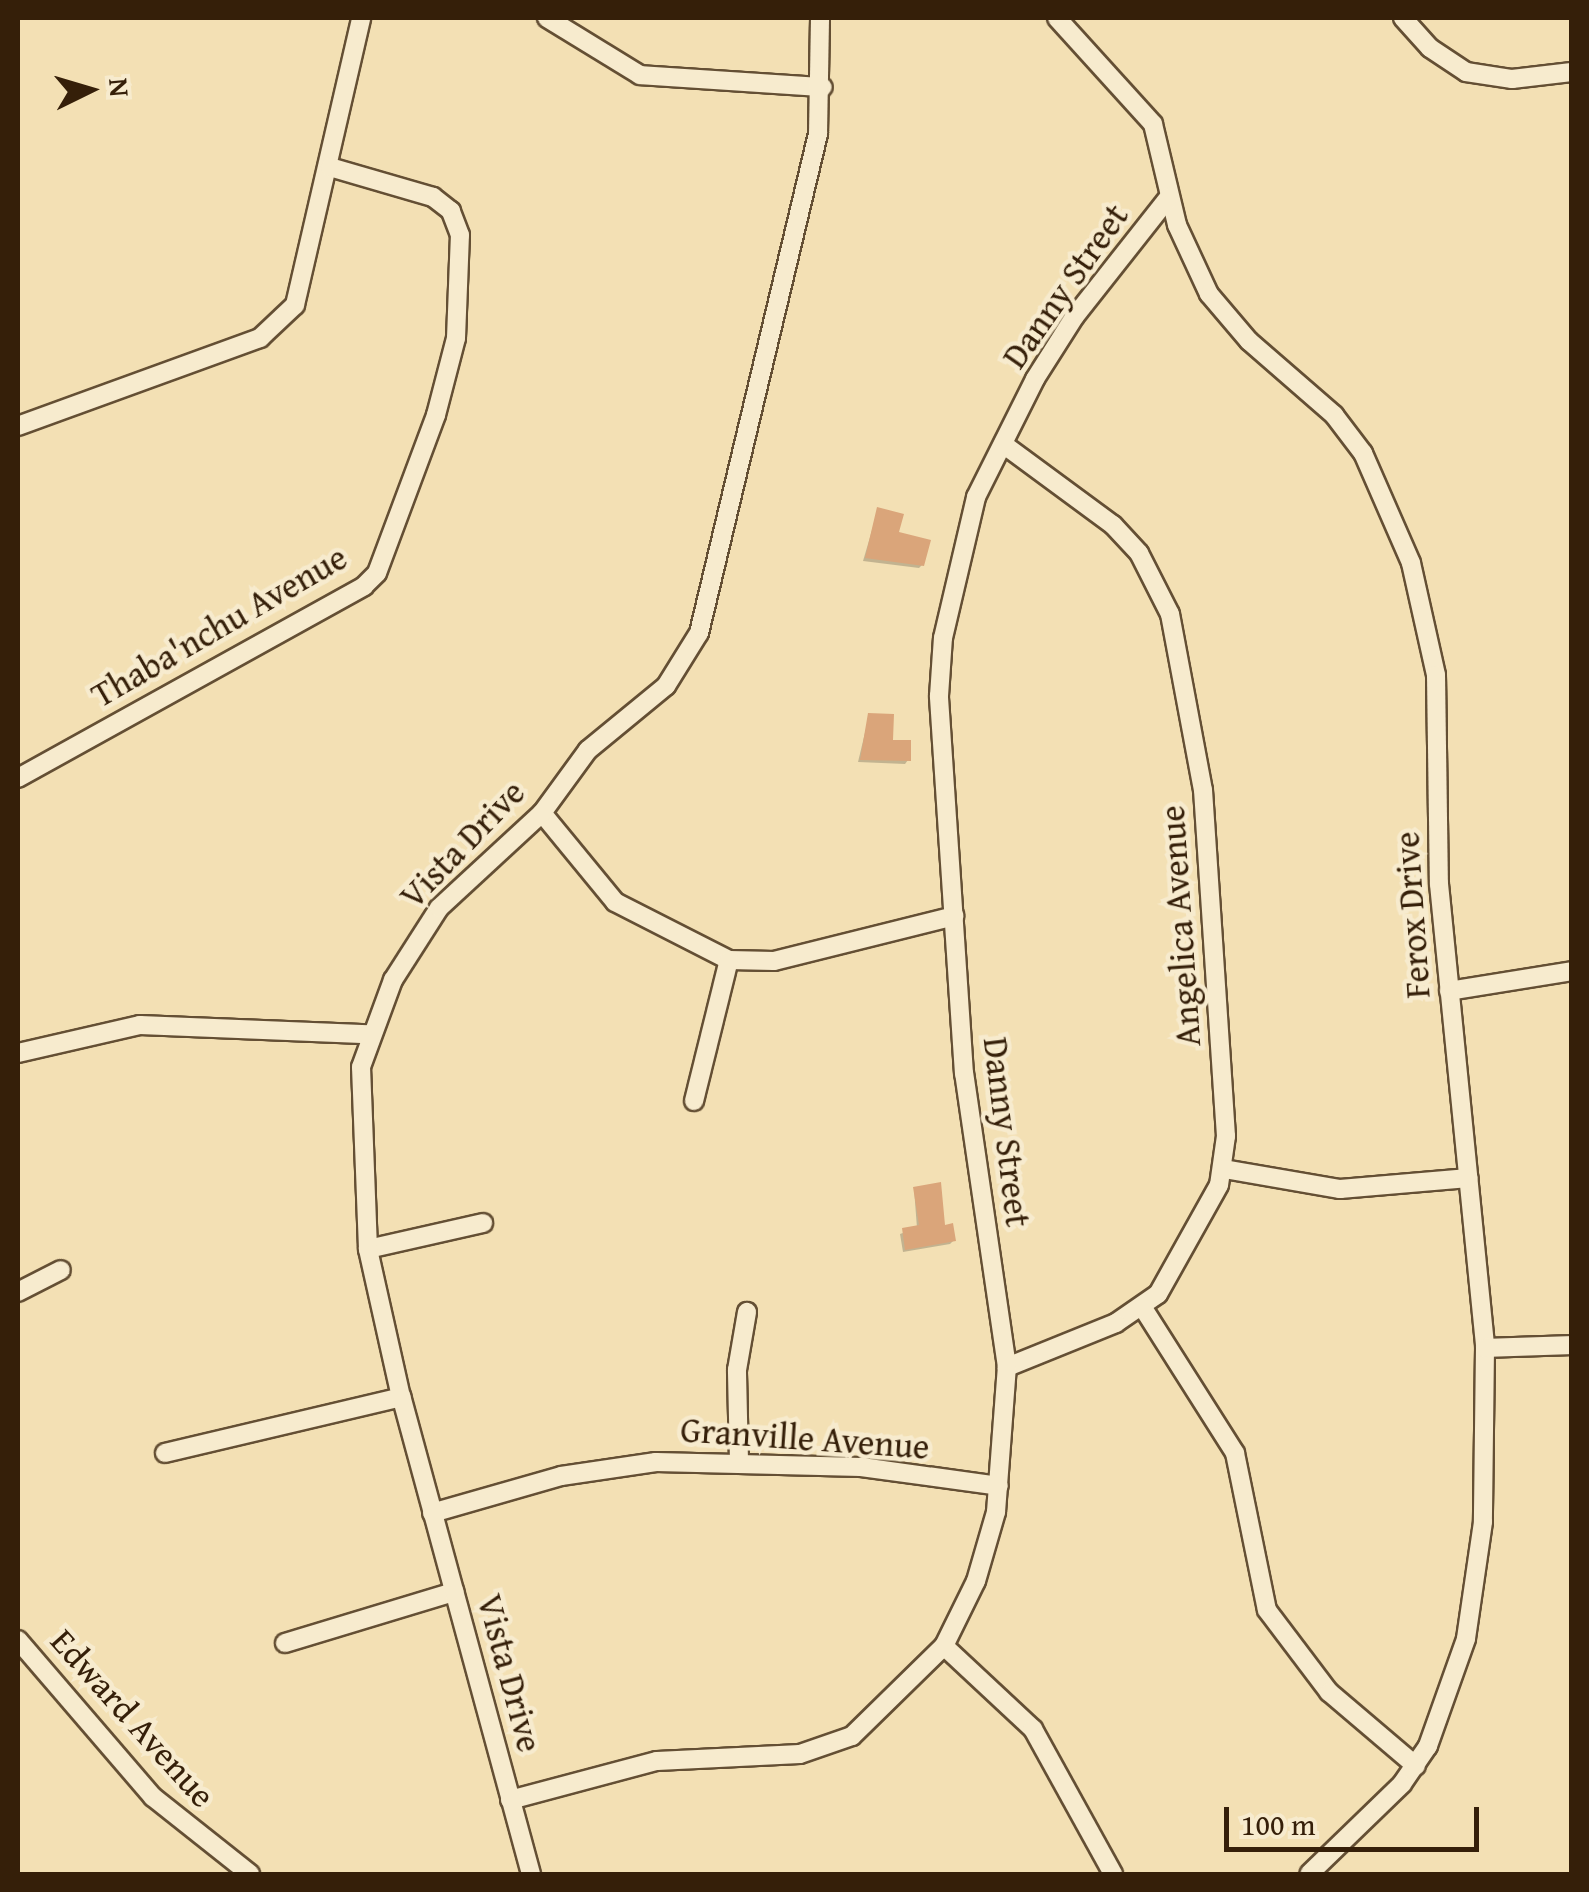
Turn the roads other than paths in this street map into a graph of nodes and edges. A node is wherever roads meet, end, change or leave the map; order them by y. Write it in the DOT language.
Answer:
graph roads {
  1 [pos="360,18"];
  2 [pos="547,18"];
  3 [pos="820,18"];
  4 [pos="1057,18"];
  5 [pos="1403,18"];
  6 [pos="1572,72"];
  7 [pos="823,87"];
  8 [pos="330,167"];
  9 [pos="1169,198"];
  10 [pos="18,426"];
  11 [pos="1003,444"];
  12 [pos="18,778"];
  13 [pos="542,813"];
  14 [pos="954,916"];
  15 [pos="729,960"];
  16 [pos="1572,971"];
  17 [pos="1449,991"];
  18 [pos="368,1034"];
  19 [pos="18,1053"];
  20 [pos="694,1101"];
  21 [pos="1224,1168"];
  22 [pos="1468,1178"];
  23 [pos="483,1223"];
  24 [pos="368,1249"];
  25 [pos="62,1270"];
  26 [pos="18,1292"];
  27 [pos="1143,1308"];
  28 [pos="747,1312"];
  29 [pos="1572,1345"];
  30 [pos="1485,1348"];
  31 [pos="1006,1366"];
  32 [pos="400,1398"];
  33 [pos="164,1453"];
  34 [pos="739,1461"];
  35 [pos="1000,1486"];
  36 [pos="432,1513"];
  37 [pos="454,1592"];
  38 [pos="18,1640"];
  39 [pos="285,1643"];
  40 [pos="944,1646"];
  41 [pos="1416,1766"];
  42 [pos="510,1800"];
  43 [pos="250,1874"];
  44 [pos="531,1874"];
  45 [pos="1113,1874"];
  46 [pos="1309,1874"];
  1 -- 8 [label="street"];
  2 -- 7 [label="street"];
  3 -- 7 [label="street, Vista Drive"];
  4 -- 9 [label="street, Ferox Drive"];
  5 -- 6 [label="street"];
  7 -- 13 [label="street, Vista Drive"];
  8 -- 10 [label="street"];
  8 -- 12 [label="street, Thaba'nchu Avenue"];
  9 -- 11 [label="street, Danny Street"];
  9 -- 17 [label="street, Ferox Drive"];
  11 -- 14 [label="street, Danny Street"];
  11 -- 21 [label="street, Angelica Avenue"];
  13 -- 15 [label="street"];
  13 -- 18 [label="street, Vista Drive"];
  14 -- 15 [label="street"];
  14 -- 31 [label="street, Danny Street"];
  15 -- 20 [label="street"];
  16 -- 17 [label="street"];
  17 -- 22 [label="street, Ferox Drive"];
  18 -- 19 [label="street"];
  18 -- 24 [label="street, Vista Drive"];
  21 -- 22 [label="street"];
  21 -- 27 [label="street, Angelica Avenue"];
  22 -- 30 [label="street, Ferox Drive"];
  23 -- 24 [label="street"];
  24 -- 32 [label="street, Vista Drive"];
  25 -- 26 [label="street"];
  27 -- 31 [label="street"];
  27 -- 41 [label="street"];
  28 -- 34 [label="street"];
  29 -- 30 [label="street"];
  30 -- 41 [label="street, Ferox Drive"];
  31 -- 35 [label="street, Danny Street"];
  32 -- 33 [label="street"];
  32 -- 36 [label="street, Vista Drive"];
  34 -- 35 [label="street, Granville Avenue"];
  34 -- 36 [label="street, Granville Avenue"];
  35 -- 40 [label="street, Danny Street"];
  36 -- 37 [label="street, Vista Drive"];
  37 -- 39 [label="street"];
  37 -- 42 [label="street, Vista Drive"];
  38 -- 43 [label="street, Edward Avenue"];
  40 -- 42 [label="street, Danny Street"];
  40 -- 45 [label="street"];
  41 -- 46 [label="street, Ferox Drive"];
  42 -- 44 [label="street, Vista Drive"];
}
